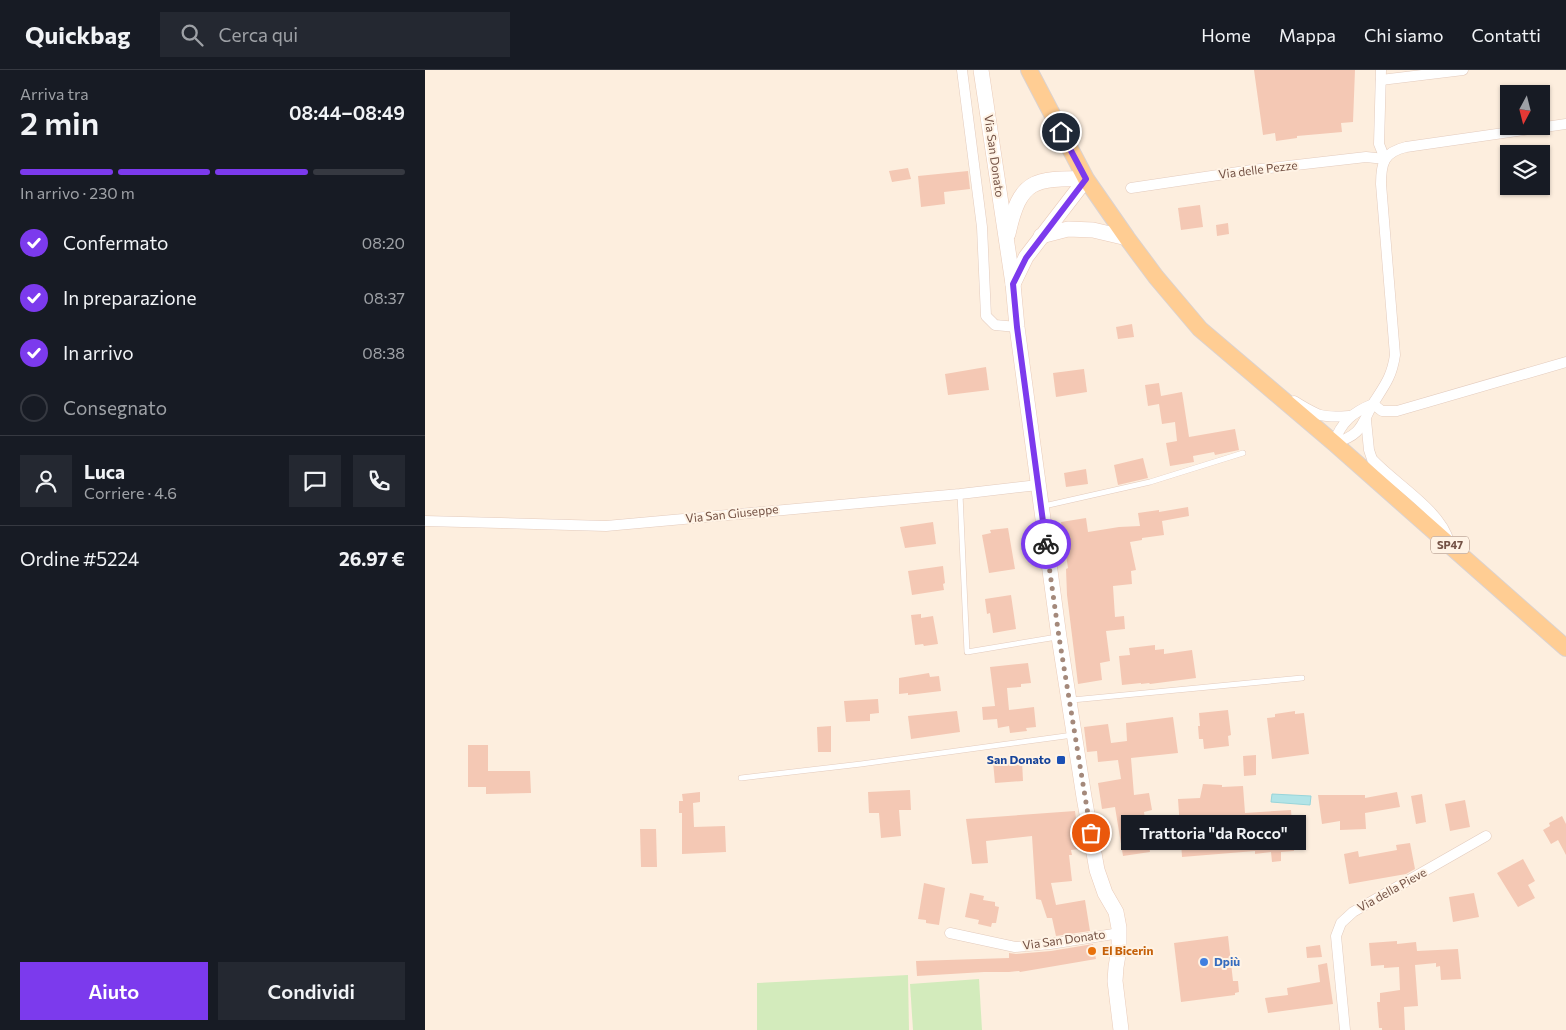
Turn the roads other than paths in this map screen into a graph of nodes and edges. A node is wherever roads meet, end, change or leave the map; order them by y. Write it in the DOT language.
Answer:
graph roads {
  1 [pos="962,70"];
  2 [pos="981,70"];
  3 [pos="1029,70"];
  4 [pos="1463,70"];
  5 [pos="1381,75"];
  6 [pos="1566,124"];
  7 [pos="1385,159"];
  8 [pos="1086,179"];
  9 [pos="1131,188"];
  10 [pos="1041,236"];
  11 [pos="1127,238"];
  12 [pos="1006,242"];
  13 [pos="1013,284"];
  14 [pos="1017,327"];
  15 [pos="1226,351"];
  16 [pos="1566,362"];
  17 [pos="1373,404"];
  18 [pos="1349,416"];
  19 [pos="1366,420"];
  20 [pos="1334,443"];
  21 [pos="1243,453"];
  22 [pos="1038,485"];
  23 [pos="960,494"];
  24 [pos="1041,507"];
  25 [pos="425,521"];
  26 [pos="1450,546"];
  27 [pos="1059,637"];
  28 [pos="1566,648"];
  29 [pos="1302,678"];
  30 [pos="1069,701"];
  31 [pos="1074,734"];
  32 [pos="741,778"];
  33 [pos="1486,836"];
  34 [pos="950,933"];
  35 [pos="1120,933"];
  36 [pos="1121,1030"];
  37 [pos="1345,1030"];
  1 -- 14 [label="street"];
  2 -- 12 [label="street, Via San Donato"];
  3 -- 8 [label="main road, SP47"];
  4 -- 5 [label="street"];
  5 -- 7 [label="street"];
  6 -- 7 [label="street"];
  7 -- 9 [label="street, Via delle Pezze"];
  7 -- 17 [label="street"];
  8 -- 10 [label="street"];
  8 -- 11 [label="main road, SP47"];
  8 -- 12 [label="street, Via San Donato"];
  10 -- 11 [label="street"];
  10 -- 13 [label="street"];
  11 -- 15 [label="main road, SP47"];
  12 -- 13 [label="street, Via San Donato"];
  13 -- 14 [label="street, Via San Donato"];
  14 -- 22 [label="street, Via San Donato"];
  15 -- 18 [label="street"];
  15 -- 20 [label="main road, SP47"];
  16 -- 17 [label="street"];
  17 -- 18 [label="street"];
  17 -- 19 [label="street"];
  18 -- 20 [label="street"];
  19 -- 20 [label="street"];
  19 -- 26 [label="street"];
  20 -- 26 [label="main road, SP47"];
  21 -- 24 [label="lane"];
  22 -- 23 [label="street, Via San Giuseppe"];
  22 -- 24 [label="street, Via San Donato"];
  23 -- 25 [label="street, Via San Giuseppe"];
  23 -- 27 [label="lane"];
  24 -- 27 [label="street, Via San Donato"];
  26 -- 28 [label="main road, SP47"];
  27 -- 30 [label="street, Via San Donato"];
  29 -- 30 [label="lane"];
  30 -- 31 [label="street, Via San Donato"];
  31 -- 32 [label="lane"];
  31 -- 35 [label="street, Via San Donato"];
  33 -- 37 [label="street, Via della Pieve"];
  34 -- 35 [label="street, Via San Donato"];
  35 -- 36 [label="street, Via San Donato"];
}
